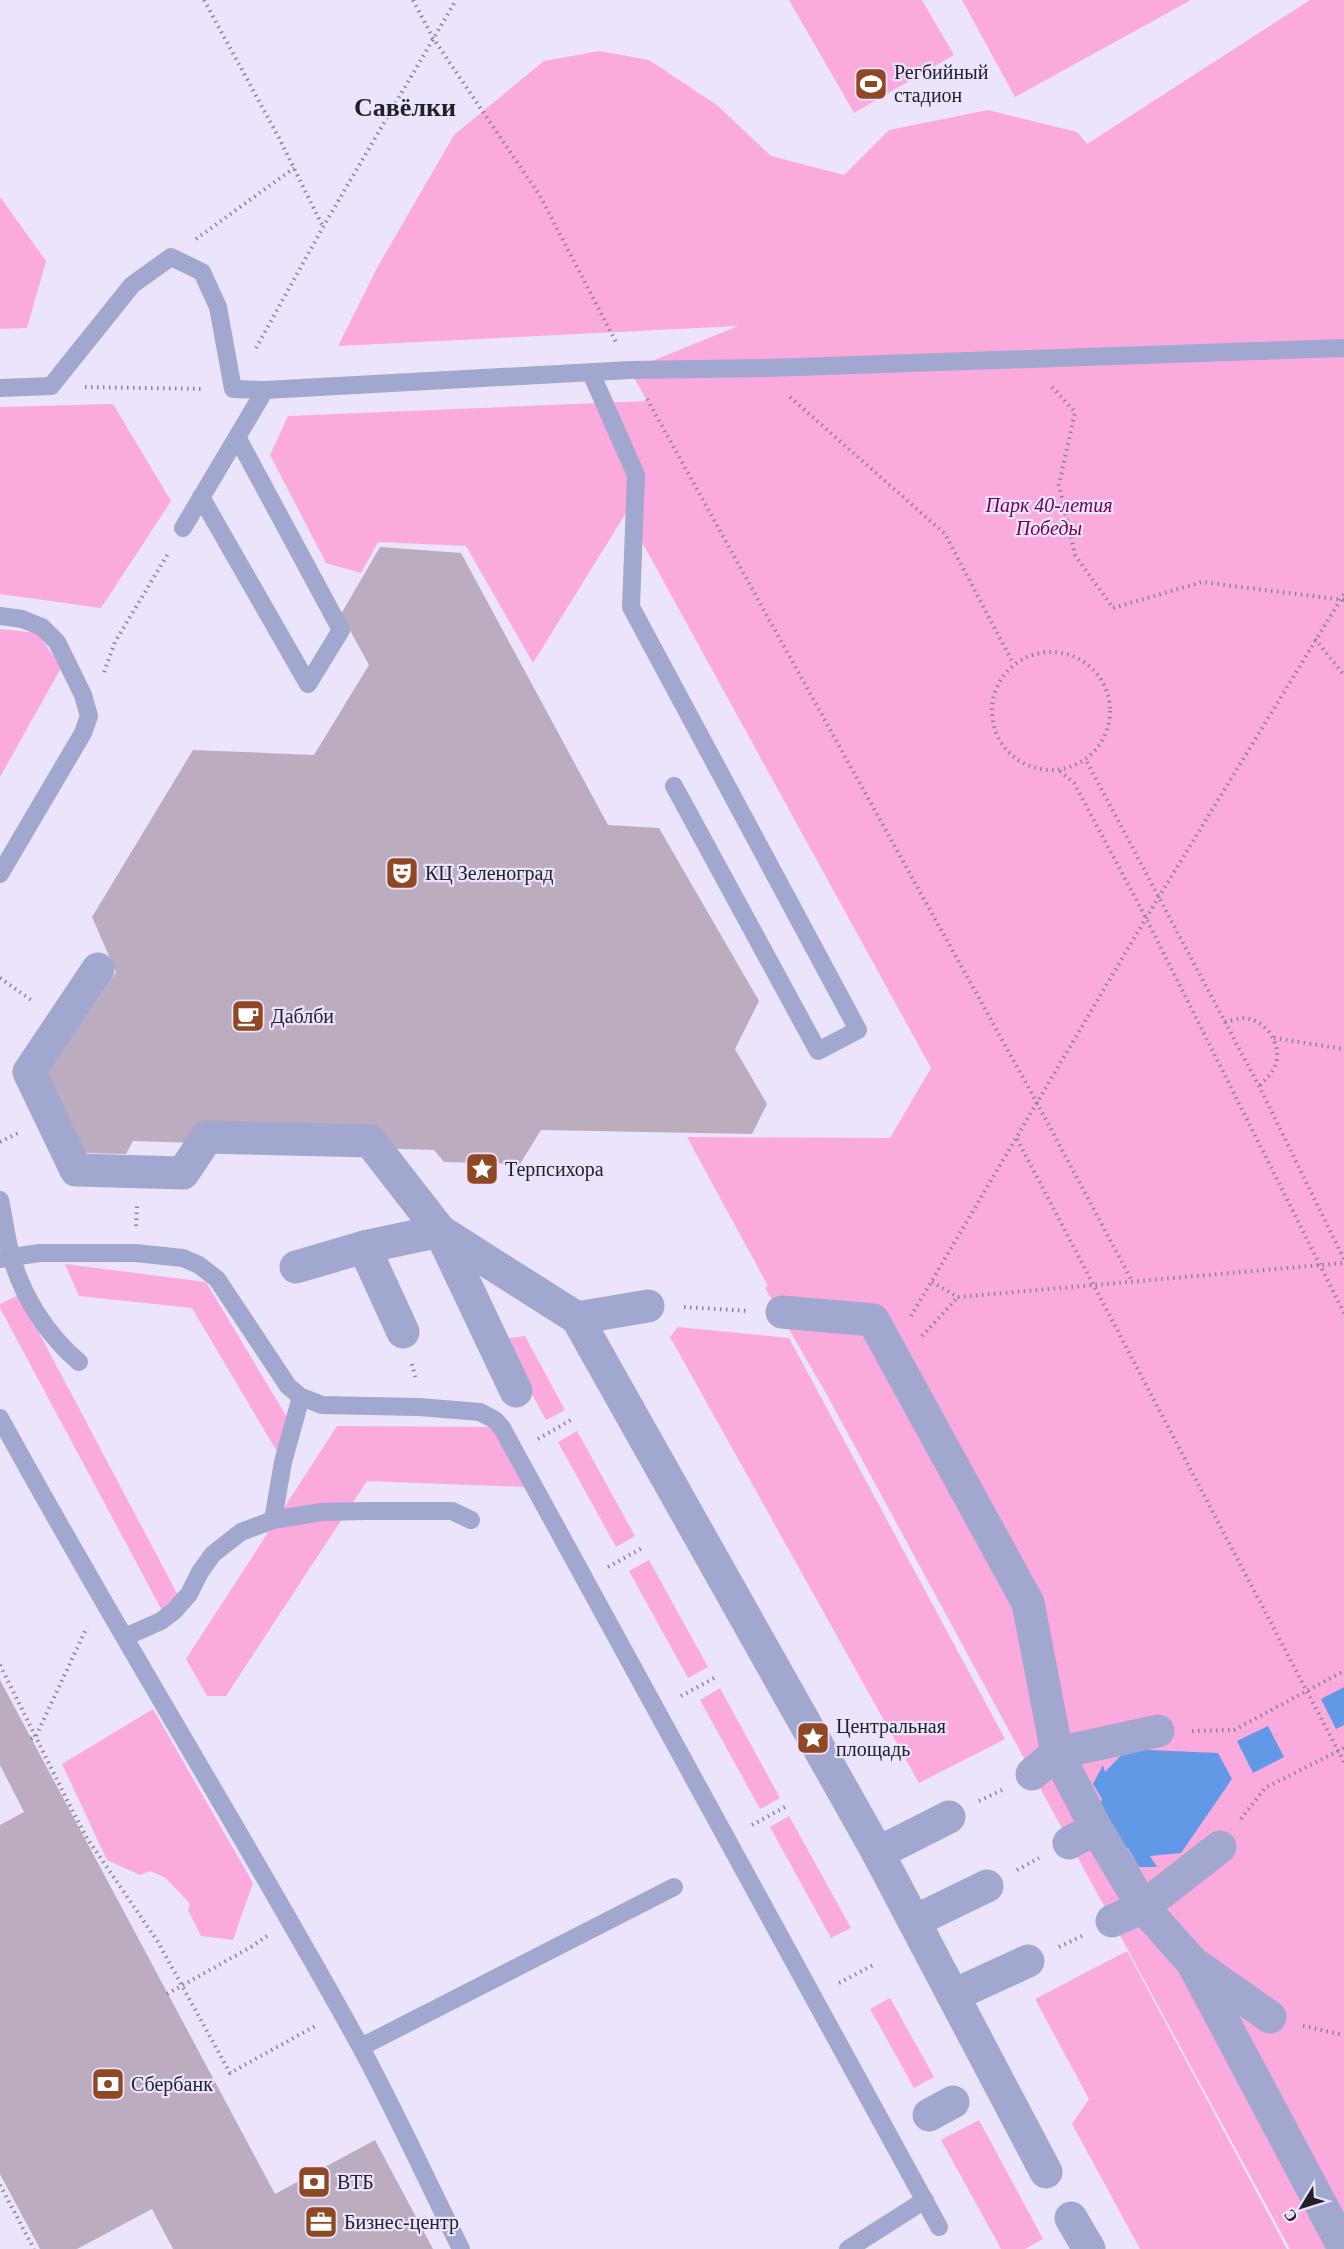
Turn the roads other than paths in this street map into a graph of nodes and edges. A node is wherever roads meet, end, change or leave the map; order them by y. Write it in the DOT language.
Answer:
graph roads {
  1 [pos="1344,348"];
  2 [pos="591,373"];
  3 [pos="0,388"];
  4 [pos="265,390"];
  5 [pos="237,437"];
  6 [pos="201,497"];
  7 [pos="183,528"];
  8 [pos="0,616"];
  9 [pos="674,786"];
  10 [pos="0,874"];
  11 [pos="98,969"];
  12 [pos="0,1200"];
  13 [pos="440,1232"];
  14 [pos="364,1247"];
  15 [pos="6,1257"];
  16 [pos="296,1267"];
  17 [pos="648,1306"];
  18 [pos="782,1312"];
  19 [pos="577,1318"];
  20 [pos="403,1332"];
  21 [pos="79,1362"];
  22 [pos="516,1392"];
  23 [pos="302,1398"];
  24 [pos="0,1418"];
  25 [pos="273,1520"];
  26 [pos="471,1520"];
  27 [pos="125,1637"];
  28 [pos="1158,1731"];
  29 [pos="1057,1753"];
  30 [pos="1032,1774"];
  31 [pos="949,1817"];
  32 [pos="1220,1846"];
  33 [pos="878,1853"];
  34 [pos="987,1886"];
  35 [pos="674,1887"];
  36 [pos="1143,1907"];
  37 [pos="915,1921"];
  38 [pos="1112,1921"];
  39 [pos="1028,1961"];
  40 [pos="1192,1962"];
  41 [pos="954,1995"];
  42 [pos="1270,2017"];
  43 [pos="360,2047"];
  44 [pos="1046,2172"];
  45 [pos="925,2200"];
  46 [pos="1071,2218"];
  47 [pos="939,2227"];
  48 [pos="1344,2248"];
  49 [pos="460,2249"];
  50 [pos="848,2249"];
  51 [pos="1089,2249"];
  1 -- 2 [label="lane"];
  2 -- 4 [label="lane"];
  2 -- 9 [label="lane"];
  3 -- 4 [label="lane"];
  4 -- 5 [label="lane"];
  5 -- 6 [label="lane"];
  5 -- 6 [label="lane"];
  6 -- 7 [label="lane"];
  8 -- 10 [label="lane"];
  11 -- 13 [label="street"];
  12 -- 15 [label="lane"];
  13 -- 14 [label="street"];
  13 -- 19 [label="street"];
  13 -- 22 [label="street"];
  14 -- 16 [label="street"];
  14 -- 20 [label="street"];
  15 -- 21 [label="lane"];
  15 -- 23 [label="lane"];
  17 -- 19 [label="street"];
  18 -- 29 [label="street"];
  19 -- 33 [label="street"];
  23 -- 25 [label="lane"];
  23 -- 45 [label="lane"];
  24 -- 27 [label="lane"];
  25 -- 26 [label="lane"];
  25 -- 27 [label="lane"];
  27 -- 43 [label="lane"];
  28 -- 29 [label="street"];
  29 -- 30 [label="street"];
  29 -- 36 [label="street"];
  31 -- 33 [label="street"];
  32 -- 36 [label="street"];
  33 -- 37 [label="street"];
  34 -- 37 [label="street"];
  35 -- 43 [label="lane"];
  36 -- 38 [label="street"];
  36 -- 40 [label="street"];
  37 -- 41 [label="street"];
  39 -- 41 [label="street"];
  40 -- 42 [label="street"];
  40 -- 48 [label="street"];
  41 -- 44 [label="street"];
  43 -- 49 [label="lane"];
  45 -- 47 [label="lane"];
  45 -- 50 [label="lane"];
  46 -- 51 [label="street"];
}
